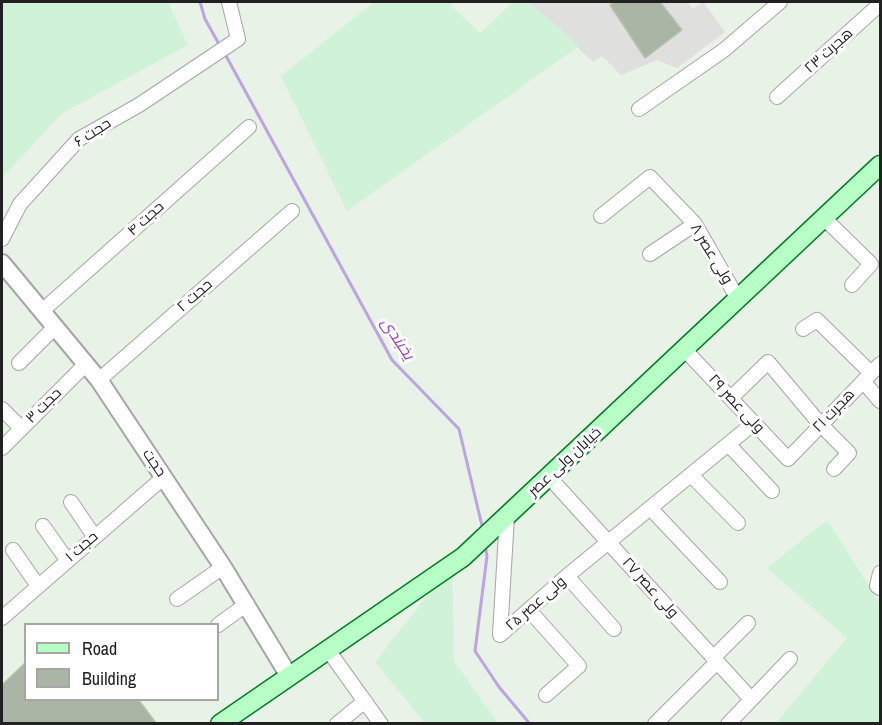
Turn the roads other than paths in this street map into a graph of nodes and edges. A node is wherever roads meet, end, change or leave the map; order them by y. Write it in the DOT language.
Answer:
graph roads {
  1 [pos="229,2"];
  2 [pos="780,2"];
  3 [pos="880,4"];
  4 [pos="777,97"];
  5 [pos="639,109"];
  6 [pos="249,127"];
  7 [pos="880,165"];
  8 [pos="292,211"];
  9 [pos="601,216"];
  10 [pos="824,218"];
  11 [pos="695,224"];
  12 [pos="2,239"];
  13 [pos="650,254"];
  14 [pos="2,263"];
  15 [pos="852,285"];
  16 [pos="738,299"];
  17 [pos="42,311"];
  18 [pos="55,327"];
  19 [pos="803,329"];
  20 [pos="685,350"];
  21 [pos="19,363"];
  22 [pos="86,364"];
  23 [pos="872,373"];
  24 [pos="99,380"];
  25 [pos="731,399"];
  26 [pos="880,401"];
  27 [pos="2,410"];
  28 [pos="754,423"];
  29 [pos="821,425"];
  30 [pos="21,428"];
  31 [pos="728,444"];
  32 [pos="2,448"];
  33 [pos="788,459"];
  34 [pos="834,469"];
  35 [pos="691,475"];
  36 [pos="164,477"];
  37 [pos="549,477"];
  38 [pos="772,491"];
  39 [pos="71,502"];
  40 [pos="650,508"];
  41 [pos="507,516"];
  42 [pos="738,523"];
  43 [pos="43,526"];
  44 [pos="94,536"];
  45 [pos="609,542"];
  46 [pos="13,550"];
  47 [pos="67,560"];
  48 [pos="224,567"];
  49 [pos="880,573"];
  50 [pos="567,576"];
  51 [pos="720,582"];
  52 [pos="38,586"];
  53 [pos="880,588"];
  54 [pos="177,599"];
  55 [pos="247,604"];
  56 [pos="529,610"];
  57 [pos="2,618"];
  58 [pos="748,623"];
  59 [pos="219,624"];
  60 [pos="614,628"];
  61 [pos="328,650"];
  62 [pos="790,659"];
  63 [pos="715,660"];
  64 [pos="289,676"];
  65 [pos="546,695"];
  66 [pos="751,699"];
  67 [pos="365,701"];
  68 [pos="220,723"];
  69 [pos="337,723"];
  70 [pos="381,723"];
  71 [pos="656,723"];
  72 [pos="728,723"];
  1 -- 12 [label="street, حجت ۶"];
  2 -- 5 [label="street"];
  3 -- 4 [label="street, هجرت ۲۳"];
  6 -- 17 [label="street, حجت ۴"];
  7 -- 10 [label="main road, خیابان ولی عصر"];
  8 -- 24 [label="street, حجت ۲"];
  9 -- 11 [label="street, ولی عصر ۸"];
  10 -- 15 [label="street"];
  10 -- 16 [label="main road, خیابان ولی عصر"];
  11 -- 13 [label="street"];
  11 -- 16 [label="street, ولی عصر ۸"];
  14 -- 17 [label="street, حجت"];
  16 -- 20 [label="main road, خیابان ولی عصر"];
  17 -- 18 [label="street, حجت"];
  18 -- 21 [label="street"];
  18 -- 22 [label="street, حجت"];
  19 -- 23 [label="street"];
  20 -- 25 [label="street, ولی عصر ۲۹"];
  20 -- 37 [label="main road, خیابان ولی عصر"];
  22 -- 24 [label="street, حجت"];
  22 -- 30 [label="street, حجت ۳"];
  23 -- 26 [label="street"];
  23 -- 29 [label="street, هجرت ۲۱"];
  24 -- 36 [label="street, حجت"];
  25 -- 28 [label="street, ولی عصر ۲۹"];
  25 -- 29 [label="street"];
  27 -- 30 [label="street"];
  28 -- 31 [label="street, ولی عصر ۲۵"];
  28 -- 33 [label="street, ولی عصر ۲۹"];
  29 -- 33 [label="street, هجرت ۲۱"];
  29 -- 34 [label="street"];
  30 -- 32 [label="street, حجت ۳"];
  31 -- 35 [label="street, ولی عصر ۲۵"];
  31 -- 38 [label="street"];
  35 -- 40 [label="street, ولی عصر ۲۵"];
  35 -- 42 [label="street"];
  36 -- 44 [label="street, حجت ۱"];
  36 -- 48 [label="street, حجت"];
  37 -- 41 [label="main road, خیابان ولی عصر"];
  37 -- 45 [label="street, ولی عصر ۲۷"];
  39 -- 44 [label="street"];
  40 -- 45 [label="street, ولی عصر ۲۵"];
  40 -- 51 [label="street"];
  41 -- 56 [label="street, ولی عصر ۲۵"];
  41 -- 61 [label="main road, خیابان ولی عصر"];
  43 -- 47 [label="street"];
  44 -- 47 [label="street, حجت ۱"];
  45 -- 50 [label="street, ولی عصر ۲۵"];
  45 -- 63 [label="street, ولی عصر ۲۷"];
  46 -- 52 [label="street"];
  47 -- 52 [label="street, حجت ۱"];
  48 -- 54 [label="street"];
  48 -- 55 [label="street, حجت"];
  49 -- 53 [label="street"];
  50 -- 56 [label="street, ولی عصر ۲۵"];
  50 -- 60 [label="street"];
  52 -- 57 [label="street, حجت ۱"];
  55 -- 59 [label="street"];
  55 -- 64 [label="street, حجت"];
  56 -- 65 [label="street"];
  58 -- 63 [label="street"];
  61 -- 64 [label="main road, خیابان ولی عصر"];
  61 -- 67 [label="street"];
  62 -- 66 [label="street"];
  63 -- 66 [label="street, ولی عصر ۲۷"];
  63 -- 71 [label="street"];
  64 -- 68 [label="main road, خیابان ولی عصر"];
  66 -- 72 [label="street"];
  67 -- 69 [label="street"];
  67 -- 70 [label="street"];
}
